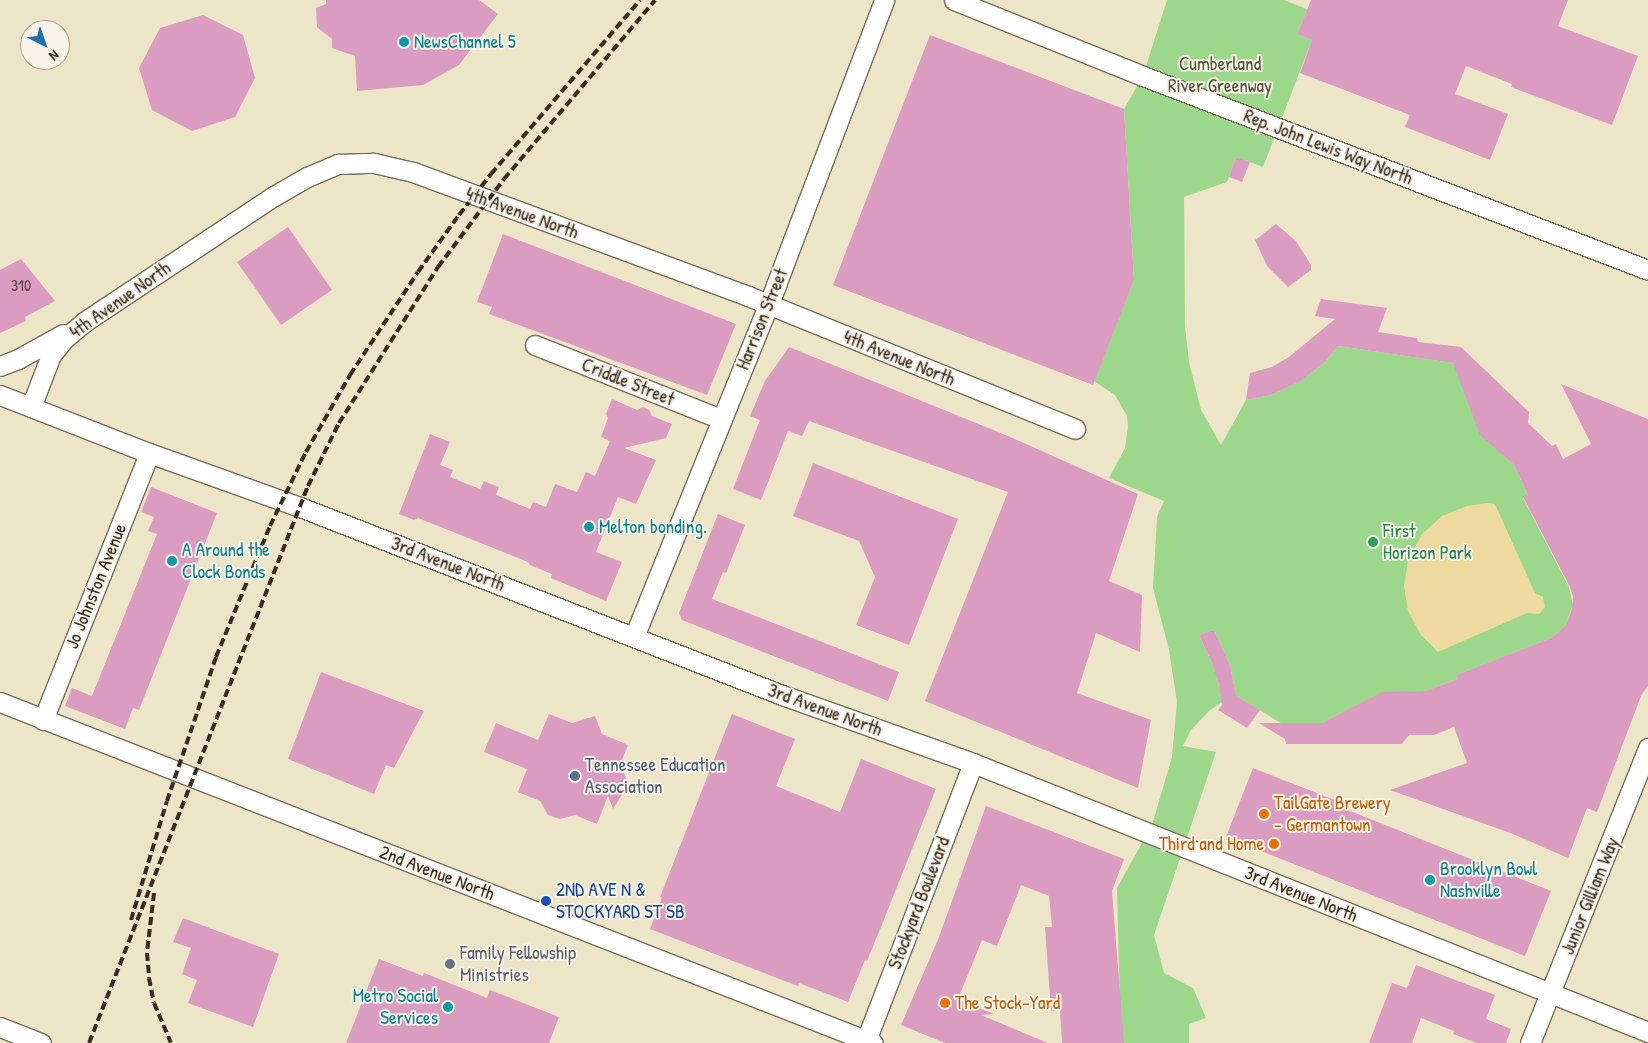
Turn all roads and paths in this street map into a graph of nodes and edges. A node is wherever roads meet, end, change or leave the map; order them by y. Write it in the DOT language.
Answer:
graph roads {
  1 [pos="884,0"];
  2 [pos="954,0"];
  3 [pos="1648,270"];
  4 [pos="768,305"];
  5 [pos="84,322"];
  6 [pos="535,345"];
  7 [pos="0,366"];
  8 [pos="0,395"];
  9 [pos="31,407"];
  10 [pos="721,419"];
  11 [pos="1075,428"];
  12 [pos="149,453"];
  13 [pos="634,637"];
  14 [pos="0,702"];
  15 [pos="43,720"];
  16 [pos="1648,748"];
  17 [pos="974,763"];
  18 [pos="1550,992"];
  19 [pos="0,1027"];
  20 [pos="1648,1032"];
  21 [pos="868,1042"];
  22 [pos="41,1043"];
  23 [pos="1530,1043"];
  1 -- 4 [label="street, Harrison Street"];
  2 -- 3 [label="street, Rep. John Lewis Way North"];
  4 -- 5 [label="street, 4th Avenue North"];
  4 -- 10 [label="street, Harrison Street"];
  4 -- 11 [label="street, 4th Avenue North"];
  5 -- 7 [label="street"];
  5 -- 9 [label="street, 4th Avenue North"];
  6 -- 10 [label="street, Criddle Street"];
  8 -- 9 [label="street, 3rd Avenue North"];
  9 -- 12 [label="street, 3rd Avenue North"];
  10 -- 13 [label="street, Harrison Street"];
  12 -- 13 [label="street, 3rd Avenue North"];
  12 -- 15 [label="street, Jo Johnston Avenue"];
  13 -- 17 [label="street, 3rd Avenue North"];
  14 -- 15 [label="street, 2nd Avenue North"];
  15 -- 21 [label="street, 2nd Avenue North"];
  16 -- 18 [label="street, Junior Gilliam Way"];
  17 -- 18 [label="street, 3rd Avenue North"];
  17 -- 21 [label="street, Stockyard Boulevard"];
  18 -- 20 [label="street, 3rd Avenue North"];
  18 -- 23 [label="street, Junior Gilliam Way"];
  19 -- 22 [label="street"];
}
